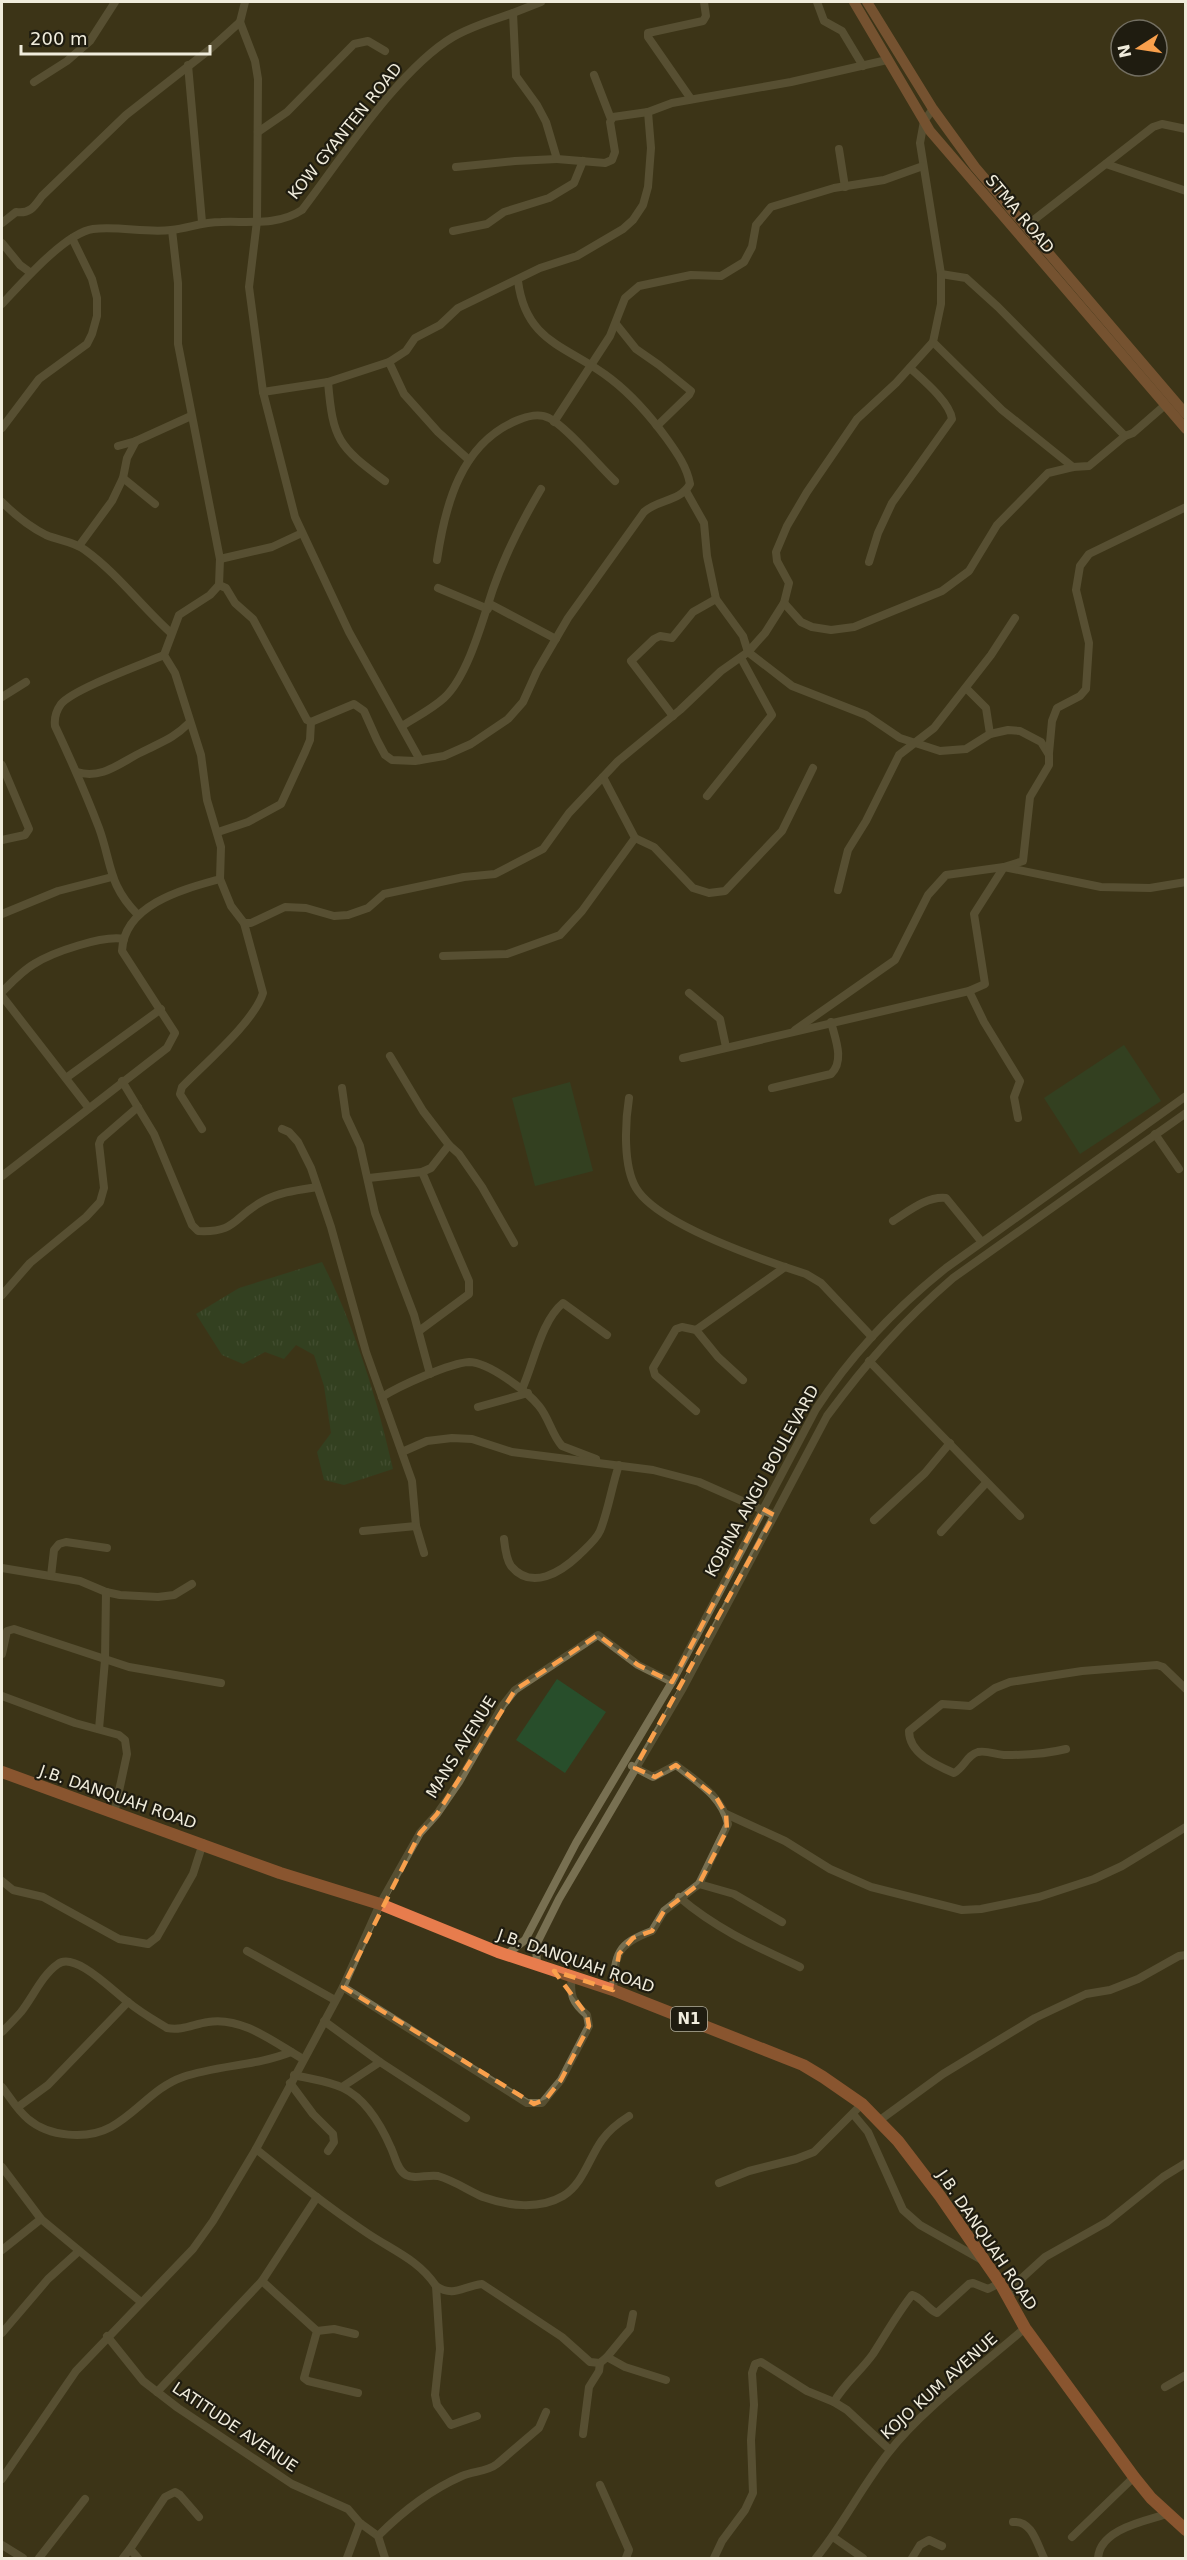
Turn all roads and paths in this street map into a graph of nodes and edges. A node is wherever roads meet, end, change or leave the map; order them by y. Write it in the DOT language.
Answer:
graph roads {
  1 [pos="115,2"];
  2 [pos="245,2"];
  3 [pos="541,2"];
  4 [pos="704,2"];
  5 [pos="817,2"];
  6 [pos="854,2"];
  7 [pos="867,2"];
  8 [pos="513,13"];
  9 [pos="240,22"];
  10 [pos="385,51"];
  11 [pos="887,60"];
  12 [pos="188,65"];
  13 [pos="863,66"];
  14 [pos="594,75"];
  15 [pos="34,82"];
  16 [pos="691,99"];
  17 [pos="933,109"];
  18 [pos="648,112"];
  19 [pos="610,119"];
  20 [pos="924,121"];
  21 [pos="1185,129"];
  22 [pos="258,132"];
  23 [pos="839,149"];
  24 [pos="557,159"];
  25 [pos="583,161"];
  26 [pos="1106,164"];
  27 [pos="923,166"];
  28 [pos="456,167"];
  29 [pos="845,187"];
  30 [pos="1185,190"];
  31 [pos="257,221"];
  32 [pos="202,222"];
  33 [pos="2,223"];
  34 [pos="1026,226"];
  35 [pos="171,230"];
  36 [pos="453,231"];
  37 [pos="72,238"];
  38 [pos="2,243"];
  39 [pos="31,273"];
  40 [pos="941,274"];
  41 [pos="518,281"];
  42 [pos="2,304"];
  43 [pos="616,324"];
  44 [pos="933,342"];
  45 [pos="389,362"];
  46 [pos="591,366"];
  47 [pos="910,368"];
  48 [pos="328,382"];
  49 [pos="263,392"];
  50 [pos="1164,406"];
  51 [pos="1185,414"];
  52 [pos="191,416"];
  53 [pos="554,422"];
  54 [pos="657,426"];
  55 [pos="2,428"];
  56 [pos="1185,429"];
  57 [pos="1125,436"];
  58 [pos="136,441"];
  59 [pos="118,446"];
  60 [pos="469,459"];
  61 [pos="1073,467"];
  62 [pos="123,478"];
  63 [pos="385,481"];
  64 [pos="615,482"];
  65 [pos="541,489"];
  66 [pos="686,491"];
  67 [pos="2,502"];
  68 [pos="155,504"];
  69 [pos="1185,507"];
  70 [pos="302,533"];
  71 [pos="79,546"];
  72 [pos="220,559"];
  73 [pos="438,560"];
  74 [pos="869,562"];
  75 [pos="219,585"];
  76 [pos="438,588"];
  77 [pos="716,599"];
  78 [pos="784,603"];
  79 [pos="489,607"];
  80 [pos="1015,618"];
  81 [pos="171,633"];
  82 [pos="556,639"];
  83 [pos="164,655"];
  84 [pos="745,655"];
  85 [pos="26,682"];
  86 [pos="966,688"];
  87 [pos="2,697"];
  88 [pos="673,716"];
  89 [pos="311,722"];
  90 [pos="189,723"];
  91 [pos="402,726"];
  92 [pos="990,734"];
  93 [pos="915,743"];
  94 [pos="420,760"];
  95 [pos="2,765"];
  96 [pos="1049,765"];
  97 [pos="813,768"];
  98 [pos="77,772"];
  99 [pos="603,777"];
  100 [pos="707,796"];
  101 [pos="218,832"];
  102 [pos="635,838"];
  103 [pos="2,840"];
  104 [pos="1004,867"];
  105 [pos="112,877"];
  106 [pos="220,879"];
  107 [pos="1185,882"];
  108 [pos="838,890"];
  109 [pos="2,914"];
  110 [pos="138,915"];
  111 [pos="244,923"];
  112 [pos="124,939"];
  113 [pos="443,956"];
  114 [pos="969,991"];
  115 [pos="689,993"];
  116 [pos="2,994"];
  117 [pos="161,1009"];
  118 [pos="831,1022"];
  119 [pos="792,1032"];
  120 [pos="726,1047"];
  121 [pos="390,1056"];
  122 [pos="683,1058"];
  123 [pos="66,1078"];
  124 [pos="122,1081"];
  125 [pos="342,1088"];
  126 [pos="772,1088"];
  127 [pos="1185,1096"];
  128 [pos="629,1098"];
  129 [pos="88,1107"];
  130 [pos="138,1107"];
  131 [pos="1185,1113"];
  132 [pos="1018,1118"];
  133 [pos="202,1129"];
  134 [pos="282,1129"];
  135 [pos="1155,1134"];
  136 [pos="449,1145"];
  137 [pos="1179,1169"];
  138 [pos="422,1172"];
  139 [pos="2,1176"];
  140 [pos="369,1178"];
  141 [pos="317,1187"];
  142 [pos="893,1221"];
  143 [pos="981,1241"];
  144 [pos="514,1243"];
  145 [pos="785,1267"];
  146 [pos="2,1295"];
  147 [pos="419,1330"];
  148 [pos="696,1330"];
  149 [pos="607,1335"];
  150 [pos="872,1337"];
  151 [pos="869,1361"];
  152 [pos="430,1374"];
  153 [pos="743,1380"];
  154 [pos="525,1391"];
  155 [pos="382,1397"];
  156 [pos="478,1407"];
  157 [pos="696,1410"];
  158 [pos="950,1443"];
  159 [pos="402,1452"];
  160 [pos="603,1463"];
  161 [pos="619,1465"];
  162 [pos="986,1483"];
  163 [pos="763,1509"];
  164 [pos="774,1515"];
  165 [pos="1020,1516"];
  166 [pos="874,1520"];
  167 [pos="416,1526"];
  168 [pos="363,1532"];
  169 [pos="941,1532"];
  170 [pos="504,1539"];
  171 [pos="107,1548"];
  172 [pos="424,1553"];
  173 [pos="2,1568"];
  174 [pos="51,1576"];
  175 [pos="192,1584"];
  176 [pos="106,1592"];
  177 [pos="2,1654"];
  178 [pos="105,1660"];
  179 [pos="672,1682"];
  180 [pos="221,1683"];
  181 [pos="1185,1689"];
  182 [pos="2,1696"];
  183 [pos="99,1729"];
  184 [pos="1066,1749"];
  185 [pos="626,1761"];
  186 [pos="635,1768"];
  187 [pos="2,1772"];
  188 [pos="114,1814"];
  189 [pos="726,1814"];
  190 [pos="1185,1827"];
  191 [pos="203,1844"];
  192 [pos="2,1881"];
  193 [pos="699,1884"];
  194 [pos="679,1898"];
  195 [pos="381,1904"];
  196 [pos="782,1922"];
  197 [pos="525,1940"];
  198 [pos="536,1945"];
  199 [pos="247,1951"];
  200 [pos="506,1954"];
  201 [pos="1185,1955"];
  202 [pos="537,1965"];
  203 [pos="800,1967"];
  204 [pos="572,1977"];
  205 [pos="343,1987"];
  206 [pos="613,1990"];
  207 [pos="335,2000"];
  208 [pos="128,2002"];
  209 [pos="324,2021"];
  210 [pos="2,2032"];
  211 [pos="291,2052"];
  212 [pos="303,2059"];
  213 [pos="380,2062"];
  214 [pos="292,2079"];
  215 [pos="2,2087"];
  216 [pos="342,2087"];
  217 [pos="862,2104"];
  218 [pos="18,2107"];
  219 [pos="853,2114"];
  220 [pos="628,2116"];
  221 [pos="466,2118"];
  222 [pos="880,2120"];
  223 [pos="256,2149"];
  224 [pos="328,2151"];
  225 [pos="1185,2163"];
  226 [pos="2,2168"];
  227 [pos="719,2183"];
  228 [pos="316,2197"];
  229 [pos="41,2219"];
  230 [pos="2,2250"];
  231 [pos="79,2251"];
  232 [pos="984,2261"];
  233 [pos="262,2281"];
  234 [pos="1000,2283"];
  235 [pos="436,2286"];
  236 [pos="1008,2298"];
  237 [pos="141,2302"];
  238 [pos="633,2314"];
  239 [pos="1026,2328"];
  240 [pos="317,2331"];
  241 [pos="2,2333"];
  242 [pos="355,2334"];
  243 [pos="107,2336"];
  244 [pos="603,2360"];
  245 [pos="1185,2375"];
  246 [pos="666,2380"];
  247 [pos="1165,2387"];
  248 [pos="157,2392"];
  249 [pos="358,2393"];
  250 [pos="834,2402"];
  251 [pos="546,2412"];
  252 [pos="477,2416"];
  253 [pos="583,2434"];
  254 [pos="890,2450"];
  255 [pos="1134,2477"];
  256 [pos="2,2479"];
  257 [pos="600,2485"];
  258 [pos="85,2499"];
  259 [pos="1167,2514"];
  260 [pos="199,2517"];
  261 [pos="1012,2522"];
  262 [pos="360,2523"];
  263 [pos="1185,2530"];
  264 [pos="378,2536"];
  265 [pos="833,2537"];
  266 [pos="1072,2537"];
  267 [pos="2,2545"];
  268 [pos="942,2546"];
  269 [pos="130,2549"];
  270 [pos="23,2559"];
  271 [pos="39,2559"];
  272 [pos="123,2559"];
  273 [pos="138,2559"];
  274 [pos="347,2559"];
  275 [pos="385,2559"];
  276 [pos="626,2559"];
  277 [pos="714,2559"];
  278 [pos="816,2559"];
  279 [pos="862,2559"];
  280 [pos="912,2559"];
  281 [pos="1044,2559"];
  282 [pos="1098,2559"];
  1 -- 15 [label="street"];
  2 -- 9 [label="street"];
  3 -- 8 [label="street, KOW GYANTEN ROAD"];
  4 -- 16 [label="street"];
  5 -- 13 [label="street"];
  6 -- 11 [label="main road, STMA ROAD"];
  7 -- 17 [label="main road, STMA ROAD"];
  8 -- 24 [label="street"];
  8 -- 31 [label="street, KOW GYANTEN ROAD"];
  9 -- 12 [label="street"];
  9 -- 22 [label="street"];
  10 -- 22 [label="street"];
  11 -- 13 [label="street"];
  11 -- 20 [label="main road, STMA ROAD"];
  12 -- 32 [label="street"];
  12 -- 33 [label="street"];
  13 -- 16 [label="street"];
  14 -- 19 [label="street"];
  16 -- 18 [label="street"];
  17 -- 20 [label="street"];
  17 -- 34 [label="main road, STMA ROAD"];
  18 -- 19 [label="street"];
  18 -- 41 [label="street"];
  19 -- 25 [label="street"];
  20 -- 27 [label="street"];
  20 -- 50 [label="main road, STMA ROAD"];
  21 -- 26 [label="street"];
  22 -- 31 [label="street"];
  23 -- 29 [label="street"];
  24 -- 25 [label="street"];
  24 -- 28 [label="street"];
  25 -- 36 [label="street"];
  26 -- 30 [label="street"];
  26 -- 34 [label="street"];
  27 -- 29 [label="street"];
  27 -- 40 [label="street"];
  29 -- 43 [label="street"];
  31 -- 32 [label="street, KOW GYANTEN ROAD"];
  31 -- 49 [label="street"];
  32 -- 35 [label="street, KOW GYANTEN ROAD"];
  34 -- 51 [label="main road, STMA ROAD"];
  35 -- 37 [label="street, KOW GYANTEN ROAD"];
  35 -- 52 [label="street"];
  37 -- 39 [label="street, KOW GYANTEN ROAD"];
  37 -- 55 [label="street"];
  38 -- 39 [label="street"];
  39 -- 42 [label="street, KOW GYANTEN ROAD"];
  40 -- 44 [label="street"];
  40 -- 57 [label="street"];
  41 -- 45 [label="street"];
  41 -- 46 [label="street"];
  43 -- 46 [label="street"];
  43 -- 54 [label="street"];
  44 -- 47 [label="street"];
  44 -- 61 [label="street"];
  45 -- 48 [label="street"];
  45 -- 60 [label="street"];
  46 -- 53 [label="street"];
  46 -- 54 [label="street"];
  47 -- 74 [label="street"];
  47 -- 78 [label="street"];
  48 -- 49 [label="street"];
  48 -- 63 [label="street"];
  49 -- 70 [label="street"];
  50 -- 56 [label="main road, STMA ROAD"];
  50 -- 57 [label="street"];
  52 -- 58 [label="street"];
  52 -- 72 [label="street"];
  53 -- 60 [label="street"];
  53 -- 64 [label="street"];
  54 -- 66 [label="street"];
  57 -- 61 [label="street"];
  58 -- 59 [label="street"];
  58 -- 62 [label="street"];
  60 -- 73 [label="street"];
  61 -- 78 [label="street"];
  62 -- 68 [label="street"];
  62 -- 71 [label="street"];
  65 -- 79 [label="street"];
  66 -- 77 [label="street"];
  66 -- 82 [label="street"];
  67 -- 71 [label="street"];
  69 -- 96 [label="street"];
  70 -- 72 [label="street"];
  70 -- 91 [label="street"];
  71 -- 81 [label="street"];
  72 -- 75 [label="street"];
  75 -- 81 [label="street"];
  75 -- 89 [label="street"];
  76 -- 79 [label="street"];
  77 -- 84 [label="street"];
  77 -- 88 [label="street"];
  78 -- 84 [label="street"];
  79 -- 82 [label="street"];
  79 -- 91 [label="street"];
  80 -- 86 [label="street"];
  81 -- 83 [label="street"];
  82 -- 94 [label="street"];
  83 -- 90 [label="street"];
  83 -- 98 [label="street"];
  84 -- 88 [label="street"];
  84 -- 93 [label="street"];
  84 -- 100 [label="street"];
  85 -- 87 [label="street"];
  86 -- 92 [label="street"];
  86 -- 93 [label="street"];
  88 -- 99 [label="street"];
  89 -- 94 [label="street"];
  89 -- 101 [label="street"];
  90 -- 98 [label="street"];
  90 -- 101 [label="street"];
  91 -- 94 [label="street"];
  92 -- 93 [label="street"];
  92 -- 96 [label="street"];
  93 -- 108 [label="street"];
  95 -- 103 [label="street"];
  96 -- 104 [label="street"];
  97 -- 102 [label="street"];
  98 -- 105 [label="street"];
  99 -- 102 [label="street"];
  99 -- 111 [label="street"];
  101 -- 106 [label="street"];
  102 -- 113 [label="street"];
  104 -- 107 [label="street"];
  104 -- 114 [label="street"];
  104 -- 119 [label="street"];
  105 -- 109 [label="street"];
  105 -- 110 [label="street"];
  106 -- 110 [label="street"];
  106 -- 111 [label="street"];
  110 -- 112 [label="street"];
  111 -- 133 [label="street"];
  112 -- 116 [label="street"];
  112 -- 117 [label="street"];
  114 -- 118 [label="street"];
  114 -- 132 [label="street"];
  115 -- 120 [label="street"];
  116 -- 123 [label="street"];
  117 -- 123 [label="street"];
  117 -- 124 [label="street"];
  118 -- 119 [label="street"];
  118 -- 126 [label="street"];
  119 -- 120 [label="street"];
  120 -- 122 [label="street"];
  121 -- 136 [label="street"];
  123 -- 129 [label="street"];
  124 -- 129 [label="street"];
  124 -- 130 [label="street"];
  125 -- 140 [label="street"];
  127 -- 143 [label="street, KOBINA ANGU BOULEVARD"];
  128 -- 145 [label="street"];
  129 -- 139 [label="street"];
  130 -- 141 [label="street"];
  130 -- 146 [label="street"];
  131 -- 135 [label="street, KOBINA ANGU BOULEVARD"];
  134 -- 141 [label="street"];
  135 -- 137 [label="street"];
  135 -- 151 [label="street, KOBINA ANGU BOULEVARD"];
  136 -- 138 [label="street"];
  136 -- 144 [label="street"];
  138 -- 140 [label="street"];
  138 -- 147 [label="street"];
  140 -- 147 [label="street"];
  141 -- 155 [label="street"];
  142 -- 143 [label="street"];
  143 -- 150 [label="street, KOBINA ANGU BOULEVARD"];
  145 -- 148 [label="street"];
  145 -- 150 [label="street"];
  147 -- 152 [label="street"];
  148 -- 153 [label="street"];
  148 -- 157 [label="street"];
  149 -- 154 [label="street"];
  150 -- 163 [label="street, KOBINA ANGU BOULEVARD"];
  151 -- 158 [label="street"];
  151 -- 164 [label="street, KOBINA ANGU BOULEVARD"];
  152 -- 154 [label="street"];
  152 -- 155 [label="street"];
  154 -- 156 [label="street"];
  154 -- 160 [label="street"];
  155 -- 159 [label="street"];
  158 -- 162 [label="street"];
  158 -- 166 [label="street"];
  159 -- 160 [label="street"];
  159 -- 167 [label="street"];
  160 -- 161 [label="street"];
  161 -- 163 [label="street"];
  161 -- 170 [label="street"];
  162 -- 165 [label="street"];
  162 -- 169 [label="street"];
  163 -- 164 [label="street"];
  163 -- 179 [label="street, KOBINA ANGU BOULEVARD"];
  164 -- 186 [label="street, KOBINA ANGU BOULEVARD"];
  167 -- 168 [label="street"];
  167 -- 172 [label="street"];
  171 -- 174 [label="street"];
  173 -- 174 [label="street"];
  174 -- 176 [label="street"];
  175 -- 176 [label="street"];
  176 -- 178 [label="street"];
  177 -- 178 [label="street"];
  178 -- 180 [label="street"];
  178 -- 183 [label="street"];
  179 -- 185 [label="street, KOBINA ANGU BOULEVARD"];
  179 -- 195 [label="street, MANS AVENUE"];
  181 -- 184 [label="street"];
  182 -- 183 [label="street"];
  183 -- 188 [label="street"];
  185 -- 186 [label="street"];
  185 -- 197 [label="street, KOBINA ANGU BOULEVARD"];
  186 -- 189 [label="street"];
  186 -- 198 [label="street, KOBINA ANGU BOULEVARD"];
  187 -- 188 [label="highway, J.B. DANQUAH ROAD / N1"];
  188 -- 191 [label="highway, J.B. DANQUAH ROAD / N1"];
  189 -- 190 [label="street"];
  189 -- 193 [label="street"];
  191 -- 192 [label="street"];
  191 -- 195 [label="highway, J.B. DANQUAH ROAD / N1"];
  193 -- 194 [label="street"];
  193 -- 196 [label="street"];
  194 -- 203 [label="street"];
  194 -- 206 [label="street"];
  195 -- 200 [label="highway, J.B. DANQUAH ROAD / N1"];
  195 -- 205 [label="street, MANS AVENUE"];
  197 -- 198 [label="street"];
  197 -- 200 [label="street, KOBINA ANGU BOULEVARD"];
  198 -- 202 [label="street"];
  199 -- 207 [label="street"];
  200 -- 202 [label="highway, J.B. DANQUAH ROAD / N1"];
  201 -- 222 [label="street"];
  202 -- 204 [label="highway, J.B. DANQUAH ROAD / N1"];
  204 -- 205 [label="street"];
  204 -- 206 [label="highway, J.B. DANQUAH ROAD / N1"];
  205 -- 207 [label="street, MANS AVENUE"];
  206 -- 217 [label="highway, J.B. DANQUAH ROAD / N1"];
  207 -- 209 [label="street, MANS AVENUE"];
  208 -- 210 [label="street"];
  208 -- 211 [label="street"];
  208 -- 218 [label="street"];
  209 -- 212 [label="street, MANS AVENUE"];
  209 -- 213 [label="street"];
  211 -- 212 [label="street"];
  211 -- 218 [label="street"];
  212 -- 214 [label="street, MANS AVENUE"];
  213 -- 216 [label="street"];
  213 -- 221 [label="street"];
  214 -- 216 [label="street"];
  214 -- 223 [label="street, MANS AVENUE"];
  214 -- 224 [label="street"];
  215 -- 218 [label="street"];
  216 -- 220 [label="street"];
  217 -- 219 [label="street"];
  217 -- 222 [label="highway, J.B. DANQUAH ROAD / N1"];
  219 -- 227 [label="street"];
  219 -- 232 [label="street"];
  222 -- 232 [label="highway, J.B. DANQUAH ROAD / N1"];
  223 -- 228 [label="street"];
  223 -- 237 [label="street, MANS AVENUE"];
  225 -- 236 [label="street"];
  226 -- 229 [label="street"];
  228 -- 233 [label="street"];
  228 -- 235 [label="street"];
  229 -- 230 [label="street"];
  229 -- 231 [label="street"];
  231 -- 237 [label="street"];
  231 -- 241 [label="street"];
  232 -- 234 [label="highway, J.B. DANQUAH ROAD / N1"];
  233 -- 240 [label="street"];
  233 -- 248 [label="street"];
  234 -- 236 [label="highway, J.B. DANQUAH ROAD / N1"];
  234 -- 250 [label="street"];
  235 -- 244 [label="street"];
  235 -- 252 [label="street"];
  236 -- 239 [label="highway, J.B. DANQUAH ROAD / N1"];
  237 -- 243 [label="street, MANS AVENUE"];
  238 -- 244 [label="street"];
  239 -- 254 [label="street, KOJO KUM AVENUE"];
  239 -- 255 [label="highway, J.B. DANQUAH ROAD / N1"];
  240 -- 242 [label="street"];
  240 -- 249 [label="street"];
  243 -- 248 [label="street, LATITUDE AVENUE"];
  243 -- 256 [label="street, MANS AVENUE"];
  244 -- 246 [label="street"];
  244 -- 253 [label="street"];
  245 -- 247 [label="street"];
  248 -- 262 [label="street, LATITUDE AVENUE"];
  250 -- 254 [label="street"];
  250 -- 277 [label="street"];
  251 -- 264 [label="street"];
  254 -- 265 [label="street, KOJO KUM AVENUE"];
  255 -- 259 [label="highway, J.B. DANQUAH ROAD / N1"];
  255 -- 266 [label="street"];
  257 -- 276 [label="street"];
  258 -- 271 [label="street"];
  259 -- 263 [label="highway, J.B. DANQUAH ROAD / N1"];
  259 -- 282 [label="street"];
  260 -- 269 [label="street"];
  261 -- 281 [label="street"];
  262 -- 264 [label="street, LATITUDE AVENUE"];
  262 -- 274 [label="street"];
  264 -- 275 [label="street"];
  265 -- 278 [label="street, KOJO KUM AVENUE"];
  265 -- 279 [label="street"];
  267 -- 270 [label="street"];
  268 -- 280 [label="street"];
  269 -- 272 [label="street"];
  269 -- 273 [label="street"];
}
